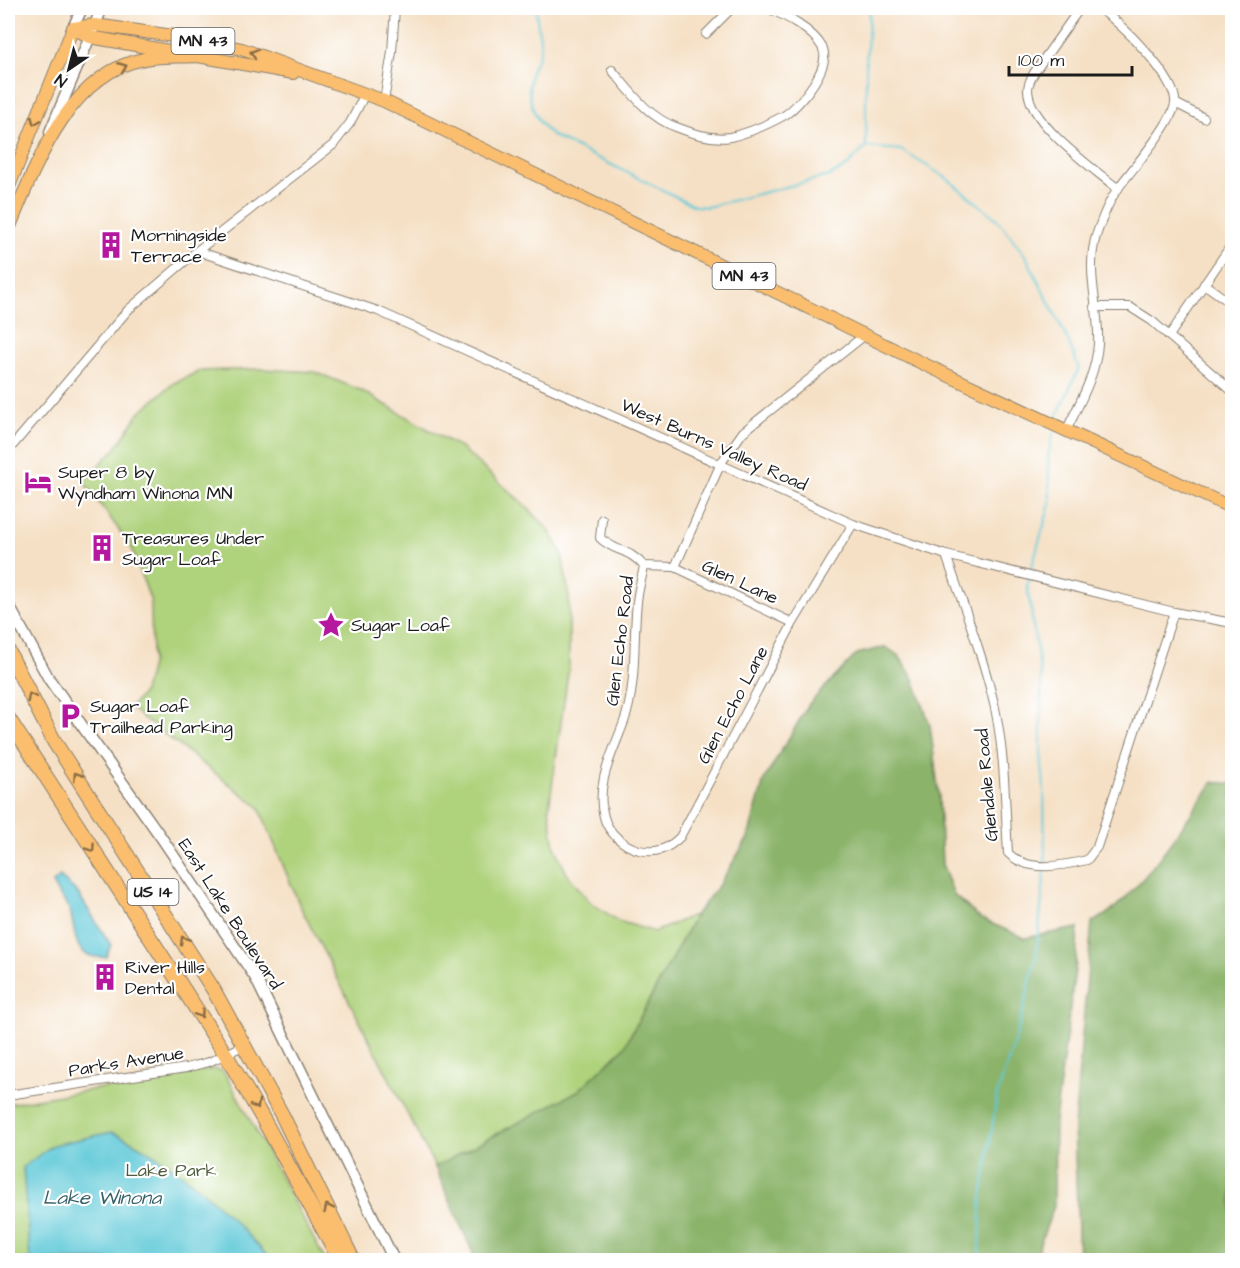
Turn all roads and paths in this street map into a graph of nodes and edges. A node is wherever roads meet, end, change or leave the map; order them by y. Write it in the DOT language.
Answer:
graph roads {
  1 [pos="82,8"];
  2 [pos="102,8"];
  3 [pos="395,8"];
  4 [pos="732,8"];
  5 [pos="767,8"];
  6 [pos="1080,8"];
  7 [pos="1098,8"];
  8 [pos="73,28"];
  9 [pos="93,31"];
  10 [pos="706,34"];
  11 [pos="199,56"];
  12 [pos="612,70"];
  13 [pos="330,79"];
  14 [pos="365,94"];
  15 [pos="384,101"];
  16 [pos="1175,103"];
  17 [pos="1204,118"];
  18 [pos="41,153"];
  19 [pos="8,189"];
  20 [pos="1118,189"];
  21 [pos="11,211"];
  22 [pos="8,231"];
  23 [pos="1233,244"];
  24 [pos="197,251"];
  25 [pos="1204,284"];
  26 [pos="1233,304"];
  27 [pos="1094,307"];
  28 [pos="865,335"];
  29 [pos="1169,336"];
  30 [pos="1233,391"];
  31 [pos="1067,429"];
  32 [pos="8,451"];
  33 [pos="721,463"];
  34 [pos="1233,508"];
  35 [pos="602,519"];
  36 [pos="853,524"];
  37 [pos="946,555"];
  38 [pos="644,566"];
  39 [pos="675,567"];
  40 [pos="8,604"];
  41 [pos="1174,612"];
  42 [pos="793,623"];
  43 [pos="1233,624"];
  44 [pos="8,651"];
  45 [pos="11,724"];
  46 [pos="614,836"];
  47 [pos="245,1045"];
  48 [pos="226,1055"];
  49 [pos="8,1095"];
  50 [pos="340,1260"];
  51 [pos="353,1260"];
  52 [pos="394,1260"];
  1 -- 8 [label="street"];
  2 -- 9 [label="street"];
  3 -- 15 [label="street"];
  4 -- 10 [label="street"];
  5 -- 12 [label="street"];
  6 -- 20 [label="street"];
  7 -- 16 [label="street"];
  8 -- 9 [label="main road, MN 43"];
  8 -- 19 [label="main road, one-way"];
  9 -- 11 [label="main road, MN 43"];
  13 -- 9 [label="main road, MN 43, one-way"];
  9 -- 18 [label="street"];
  11 -- 13 [label="main road, MN 43"];
  18 -- 11 [label="main road, MN 43, one-way"];
  13 -- 14 [label="main road, MN 43"];
  14 -- 15 [label="main road, MN 43"];
  14 -- 24 [label="street"];
  15 -- 28 [label="main road, MN 43"];
  16 -- 17 [label="street"];
  16 -- 20 [label="street"];
  18 -- 21 [label="main road, MN 43"];
  20 -- 27 [label="street"];
  21 -- 22 [label="main road, MN 43"];
  23 -- 25 [label="street"];
  24 -- 32 [label="street"];
  24 -- 33 [label="street, West Burns Valley Road"];
  25 -- 26 [label="street"];
  25 -- 29 [label="street"];
  27 -- 29 [label="street"];
  27 -- 31 [label="street"];
  28 -- 31 [label="main road, MN 43"];
  28 -- 33 [label="street"];
  29 -- 30 [label="street"];
  31 -- 34 [label="main road, MN 43"];
  33 -- 36 [label="street, West Burns Valley Road"];
  33 -- 39 [label="street"];
  35 -- 38 [label="street"];
  36 -- 37 [label="street, West Burns Valley Road"];
  36 -- 42 [label="street, Glen Echo Lane"];
  37 -- 41 [label="street, West Burns Valley Road"];
  37 -- 41 [label="street, Glendale Road"];
  38 -- 39 [label="street, Glen Echo Road"];
  38 -- 46 [label="street, Glen Echo Road"];
  39 -- 42 [label="street, Glen Lane"];
  40 -- 52 [label="street, East Lake Boulevard"];
  41 -- 43 [label="street, West Burns Valley Road"];
  42 -- 46 [label="street, Glen Echo Lane"];
  47 -- 44 [label="highway, US 14, one-way"];
  45 -- 48 [label="highway, US 14, one-way"];
  47 -- 48 [label="street, Parks Avenue"];
  51 -- 47 [label="highway, US 14, one-way"];
  48 -- 49 [label="street, Parks Avenue"];
  48 -- 50 [label="highway, US 14, one-way"];
}
